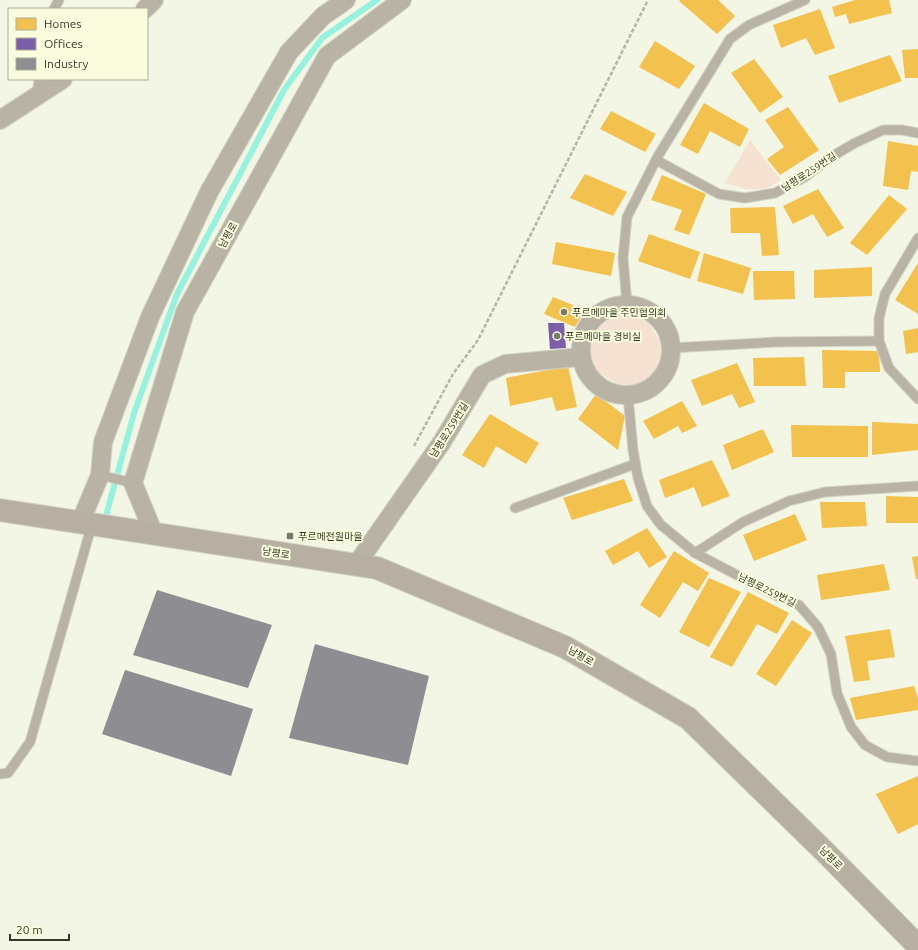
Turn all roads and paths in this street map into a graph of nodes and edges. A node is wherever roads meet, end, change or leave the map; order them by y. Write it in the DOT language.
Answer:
graph roads {
  1 [pos="154,0"];
  2 [pos="346,0"];
  3 [pos="402,0"];
  4 [pos="648,0"];
  5 [pos="805,0"];
  6 [pos="146,8"];
  7 [pos="61,80"];
  8 [pos="38,88"];
  9 [pos="0,120"];
  10 [pos="918,133"];
  11 [pos="656,160"];
  12 [pos="918,238"];
  13 [pos="627,304"];
  14 [pos="879,341"];
  15 [pos="671,348"];
  16 [pos="580,357"];
  17 [pos="628,396"];
  18 [pos="918,399"];
  19 [pos="412,451"];
  20 [pos="635,464"];
  21 [pos="103,476"];
  22 [pos="130,483"];
  23 [pos="918,486"];
  24 [pos="515,508"];
  25 [pos="0,510"];
  26 [pos="86,524"];
  27 [pos="154,534"];
  28 [pos="695,553"];
  29 [pos="356,565"];
  30 [pos="918,761"];
  31 [pos="0,774"];
  32 [pos="918,946"];
  1 -- 6 [label="street"];
  2 -- 21 [label="street"];
  3 -- 22 [label="street, 남평로"];
  4 -- 19 [label="path"];
  5 -- 11 [label="lane"];
  7 -- 8 [label="street"];
  8 -- 9 [label="street"];
  10 -- 11 [label="lane, 남평로259번길"];
  11 -- 13 [label="lane"];
  12 -- 14 [label="lane"];
  13 -- 15 [label="street"];
  13 -- 16 [label="street"];
  14 -- 15 [label="lane"];
  14 -- 18 [label="lane"];
  15 -- 17 [label="street"];
  16 -- 17 [label="street"];
  16 -- 29 [label="street, 남평로259번길"];
  17 -- 20 [label="lane, 남평로259번길"];
  20 -- 24 [label="lane"];
  20 -- 28 [label="lane, 남평로259번길"];
  21 -- 22 [label="lane"];
  21 -- 26 [label="street"];
  22 -- 27 [label="street"];
  23 -- 28 [label="lane"];
  25 -- 26 [label="street, 남평로"];
  26 -- 27 [label="street, 남평로"];
  26 -- 31 [label="lane"];
  27 -- 29 [label="street, 남평로"];
  28 -- 30 [label="lane, 남평로259번길"];
  29 -- 32 [label="street, 남평로"];
}
